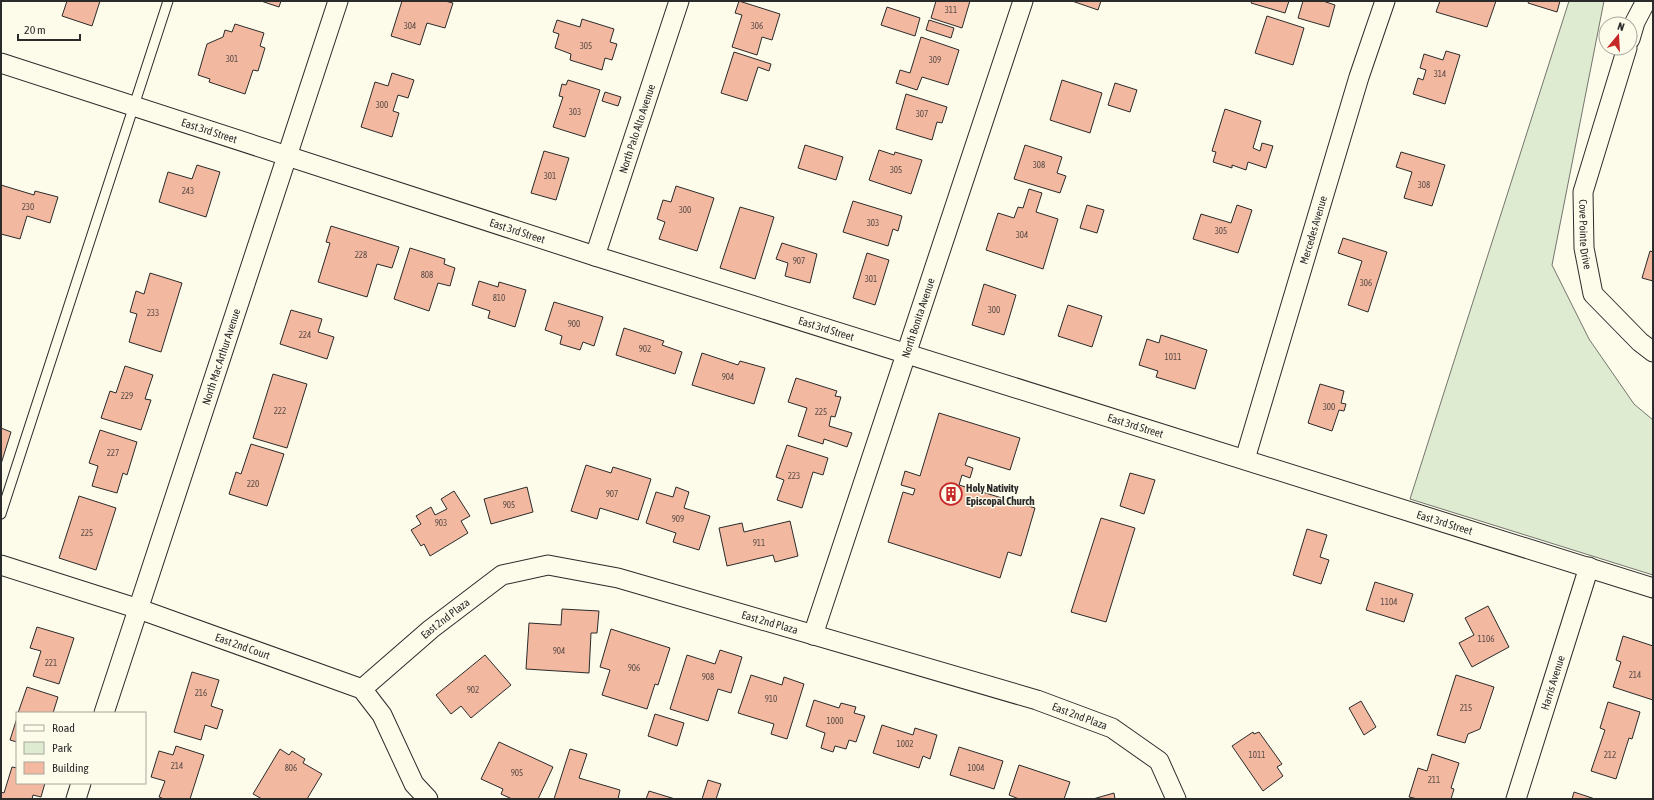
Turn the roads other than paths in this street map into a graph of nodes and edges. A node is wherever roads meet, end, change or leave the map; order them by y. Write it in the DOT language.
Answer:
graph roads {
  1 [pos="168,1"];
  2 [pos="338,1"];
  3 [pos="679,1"];
  4 [pos="1023,1"];
  5 [pos="1385,1"];
  6 [pos="1646,1"];
  7 [pos="1638,16"];
  8 [pos="1625,56"];
  9 [pos="1,63"];
  10 [pos="134,106"];
  11 [pos="287,156"];
  12 [pos="595,256"];
  13 [pos="1653,352"];
  14 [pos="906,355"];
  15 [pos="1245,459"];
  16 [pos="1,514"];
  17 [pos="1,564"];
  18 [pos="1589,567"];
  19 [pos="1653,588"];
  20 [pos="139,609"];
  21 [pos="813,635"];
  22 [pos="362,689"];
  23 [pos="104,712"];
  24 [pos="81,784"];
  25 [pos="76,799"];
  26 [pos="428,799"];
  27 [pos="1176,799"];
  28 [pos="1516,799"];
  1 -- 10 [label="lane"];
  2 -- 11 [label="street, North Mac Arthur Avenue"];
  3 -- 12 [label="street, North Palo Alto Avenue"];
  4 -- 14 [label="street, North Bonita Avenue"];
  5 -- 15 [label="street, Mercedes Avenue"];
  6 -- 7 [label="street"];
  8 -- 13 [label="street, Cove Pointe Drive"];
  9 -- 10 [label="street, East 3rd Street"];
  10 -- 11 [label="street, East 3rd Street"];
  10 -- 16 [label="lane"];
  11 -- 12 [label="street, East 3rd Street"];
  11 -- 20 [label="street, North Mac Arthur Avenue"];
  12 -- 14 [label="street, East 3rd Street"];
  14 -- 15 [label="street, East 3rd Street"];
  14 -- 21 [label="street, North Bonita Avenue"];
  15 -- 18 [label="street, East 3rd Street"];
  17 -- 20 [label="street, East 2nd Court"];
  18 -- 19 [label="street, East 3rd Street"];
  18 -- 28 [label="street, Harris Avenue"];
  20 -- 22 [label="street, East 2nd Court"];
  20 -- 23 [label="street, North Mac Arthur Avenue"];
  21 -- 22 [label="street, East 2nd Plaza"];
  21 -- 27 [label="street, East 2nd Plaza"];
  22 -- 26 [label="street"];
  24 -- 25 [label="street"];
}
